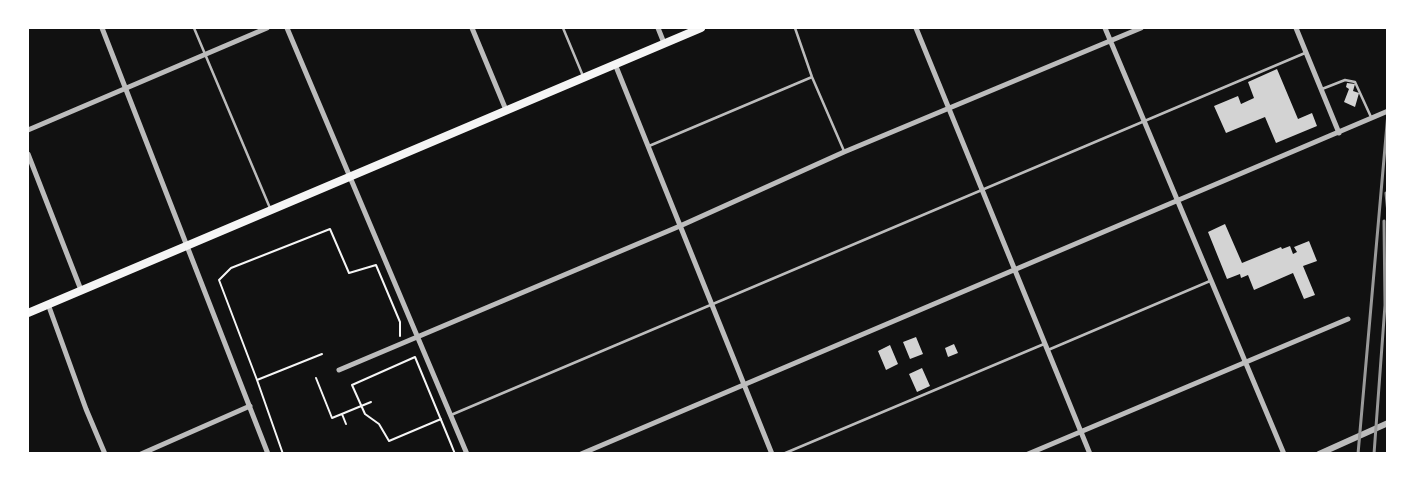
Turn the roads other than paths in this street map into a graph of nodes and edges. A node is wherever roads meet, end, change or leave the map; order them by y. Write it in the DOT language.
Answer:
graph roads {
  1 [pos="102,28"];
  2 [pos="194,28"];
  3 [pos="267,28"];
  4 [pos="287,28"];
  5 [pos="472,28"];
  6 [pos="563,28"];
  7 [pos="658,28"];
  8 [pos="701,28"];
  9 [pos="795,28"];
  10 [pos="917,28"];
  11 [pos="1105,28"];
  12 [pos="1141,28"];
  13 [pos="1296,28"];
  14 [pos="1110,41"];
  15 [pos="664,43"];
  16 [pos="1306,52"];
  17 [pos="204,54"];
  18 [pos="615,64"];
  19 [pos="812,77"];
  20 [pos="583,78"];
  21 [pos="127,87"];
  22 [pos="1322,89"];
  23 [pos="950,109"];
  24 [pos="506,110"];
  25 [pos="1388,111"];
  26 [pos="1371,118"];
  27 [pos="1144,121"];
  28 [pos="28,130"];
  29 [pos="1339,133"];
  30 [pos="649,146"];
  31 [pos="844,152"];
  32 [pos="28,154"];
  33 [pos="349,176"];
  34 [pos="981,190"];
  35 [pos="1176,201"];
  36 [pos="270,210"];
  37 [pos="680,226"];
  38 [pos="188,245"];
  39 [pos="1014,271"];
  40 [pos="1210,281"];
  41 [pos="81,290"];
  42 [pos="48,304"];
  43 [pos="712,305"];
  44 [pos="28,313"];
  45 [pos="1348,319"];
  46 [pos="419,337"];
  47 [pos="1044,344"];
  48 [pos="1047,351"];
  49 [pos="1244,362"];
  50 [pos="339,370"];
  51 [pos="744,384"];
  52 [pos="250,406"];
  53 [pos="451,415"];
  54 [pos="1388,423"];
  55 [pos="1080,432"];
  56 [pos="105,454"];
  57 [pos="141,454"];
  58 [pos="268,454"];
  59 [pos="467,454"];
  60 [pos="581,454"];
  61 [pos="772,454"];
  62 [pos="782,454"];
  63 [pos="1028,454"];
  64 [pos="1090,454"];
  65 [pos="1284,454"];
  66 [pos="1319,454"];
  1 -- 21 [label="street"];
  2 -- 17 [label="lane"];
  3 -- 17 [label="street"];
  4 -- 33 [label="street"];
  5 -- 24 [label="street"];
  6 -- 20 [label="lane"];
  7 -- 15 [label="street"];
  8 -- 15 [label="main road"];
  9 -- 19 [label="lane"];
  10 -- 23 [label="street"];
  11 -- 14 [label="street"];
  12 -- 14 [label="street"];
  13 -- 16 [label="street"];
  14 -- 23 [label="street"];
  14 -- 27 [label="street"];
  15 -- 18 [label="main road"];
  16 -- 22 [label="street"];
  16 -- 27 [label="lane"];
  17 -- 21 [label="street"];
  17 -- 36 [label="lane"];
  18 -- 20 [label="main road"];
  18 -- 30 [label="street"];
  19 -- 30 [label="lane"];
  19 -- 31 [label="lane"];
  20 -- 24 [label="main road"];
  21 -- 28 [label="street"];
  21 -- 38 [label="street"];
  22 -- 26 [label="lane"];
  22 -- 29 [label="street"];
  23 -- 31 [label="street"];
  23 -- 34 [label="street"];
  24 -- 33 [label="main road"];
  25 -- 26 [label="street"];
  26 -- 29 [label="street"];
  27 -- 34 [label="lane"];
  27 -- 35 [label="street"];
  29 -- 35 [label="street"];
  30 -- 37 [label="street"];
  31 -- 37 [label="street"];
  32 -- 41 [label="street"];
  33 -- 36 [label="main road"];
  33 -- 46 [label="street"];
  34 -- 39 [label="street"];
  34 -- 43 [label="lane"];
  35 -- 39 [label="street"];
  35 -- 40 [label="street"];
  36 -- 38 [label="main road"];
  37 -- 43 [label="street"];
  37 -- 46 [label="street"];
  38 -- 41 [label="main road"];
  38 -- 52 [label="street"];
  39 -- 47 [label="street"];
  39 -- 51 [label="street"];
  40 -- 48 [label="lane"];
  40 -- 49 [label="street"];
  41 -- 42 [label="main road"];
  42 -- 44 [label="main road"];
  42 -- 56 [label="street"];
  43 -- 51 [label="street"];
  43 -- 53 [label="lane"];
  45 -- 49 [label="street"];
  46 -- 50 [label="street"];
  46 -- 53 [label="street"];
  47 -- 48 [label="street"];
  47 -- 62 [label="lane"];
  48 -- 55 [label="street"];
  49 -- 55 [label="street"];
  49 -- 65 [label="street"];
  51 -- 60 [label="street"];
  51 -- 61 [label="street"];
  52 -- 57 [label="street"];
  52 -- 58 [label="street"];
  53 -- 59 [label="street"];
  54 -- 66 [label="street"];
  55 -- 63 [label="street"];
  55 -- 64 [label="street"];
}
